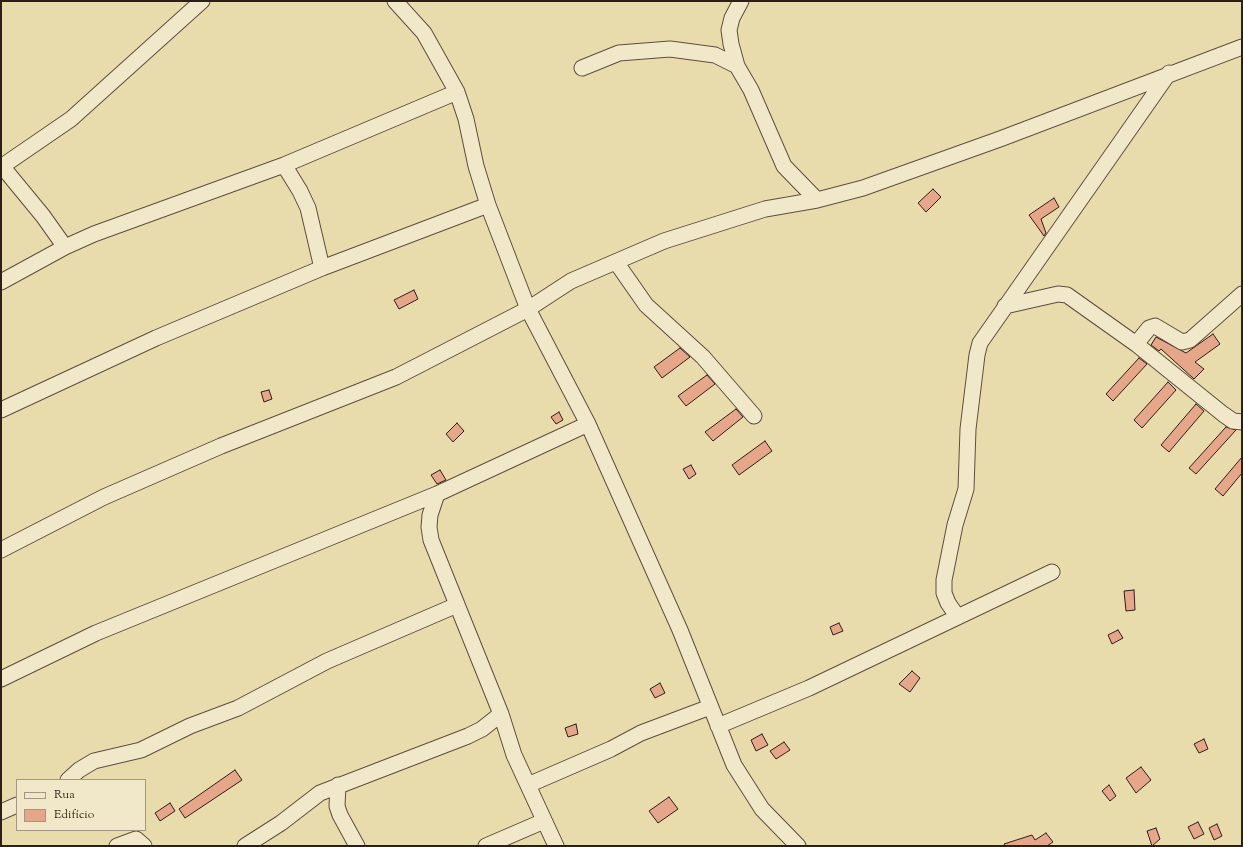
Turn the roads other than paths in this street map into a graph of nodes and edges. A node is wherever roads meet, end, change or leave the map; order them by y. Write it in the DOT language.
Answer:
graph roads {
  1 [pos="202,1"];
  2 [pos="395,1"];
  3 [pos="741,1"];
  4 [pos="1242,47"];
  5 [pos="737,66"];
  6 [pos="582,68"];
  7 [pos="1169,73"];
  8 [pos="457,92"];
  9 [pos="284,165"];
  10 [pos="1,166"];
  11 [pos="817,200"];
  12 [pos="488,205"];
  13 [pos="64,248"];
  14 [pos="616,262"];
  15 [pos="322,268"];
  16 [pos="1,282"];
  17 [pos="1242,294"];
  18 [pos="1005,306"];
  19 [pos="528,309"];
  20 [pos="1136,344"];
  21 [pos="1,410"];
  22 [pos="754,416"];
  23 [pos="1242,422"];
  24 [pos="588,424"];
  25 [pos="437,494"];
  26 [pos="1,550"];
  27 [pos="1052,572"];
  28 [pos="456,605"];
  29 [pos="957,616"];
  30 [pos="1,679"];
  31 [pos="710,706"];
  32 [pos="501,714"];
  33 [pos="718,726"];
  34 [pos="69,779"];
  35 [pos="338,784"];
  36 [pos="528,785"];
  37 [pos="16,805"];
  38 [pos="1,812"];
  39 [pos="544,822"];
  40 [pos="117,846"];
  41 [pos="144,846"];
  42 [pos="245,846"];
  43 [pos="357,846"];
  44 [pos="486,846"];
  45 [pos="556,846"];
  46 [pos="798,846"];
  1 -- 10 [label="street"];
  2 -- 8 [label="street"];
  3 -- 5 [label="street"];
  4 -- 7 [label="street"];
  5 -- 6 [label="street"];
  5 -- 11 [label="street"];
  7 -- 11 [label="street"];
  7 -- 18 [label="street"];
  8 -- 9 [label="street"];
  8 -- 12 [label="street"];
  9 -- 13 [label="street"];
  9 -- 15 [label="street"];
  10 -- 13 [label="street"];
  11 -- 14 [label="street"];
  12 -- 15 [label="street"];
  12 -- 19 [label="street"];
  13 -- 16 [label="street"];
  14 -- 19 [label="street"];
  14 -- 22 [label="street"];
  15 -- 21 [label="street"];
  17 -- 20 [label="street"];
  18 -- 20 [label="street"];
  18 -- 29 [label="street"];
  19 -- 24 [label="street"];
  19 -- 26 [label="street"];
  20 -- 23 [label="street"];
  24 -- 25 [label="street"];
  24 -- 31 [label="street"];
  25 -- 28 [label="street"];
  25 -- 30 [label="street"];
  27 -- 29 [label="street"];
  28 -- 32 [label="street"];
  28 -- 34 [label="street"];
  29 -- 33 [label="street"];
  31 -- 33 [label="street"];
  31 -- 36 [label="street"];
  32 -- 35 [label="street"];
  32 -- 36 [label="street"];
  33 -- 46 [label="street"];
  35 -- 42 [label="street"];
  35 -- 43 [label="street"];
  36 -- 39 [label="street"];
  37 -- 38 [label="street"];
  39 -- 44 [label="street"];
  39 -- 45 [label="street"];
  40 -- 41 [label="street"];
}
